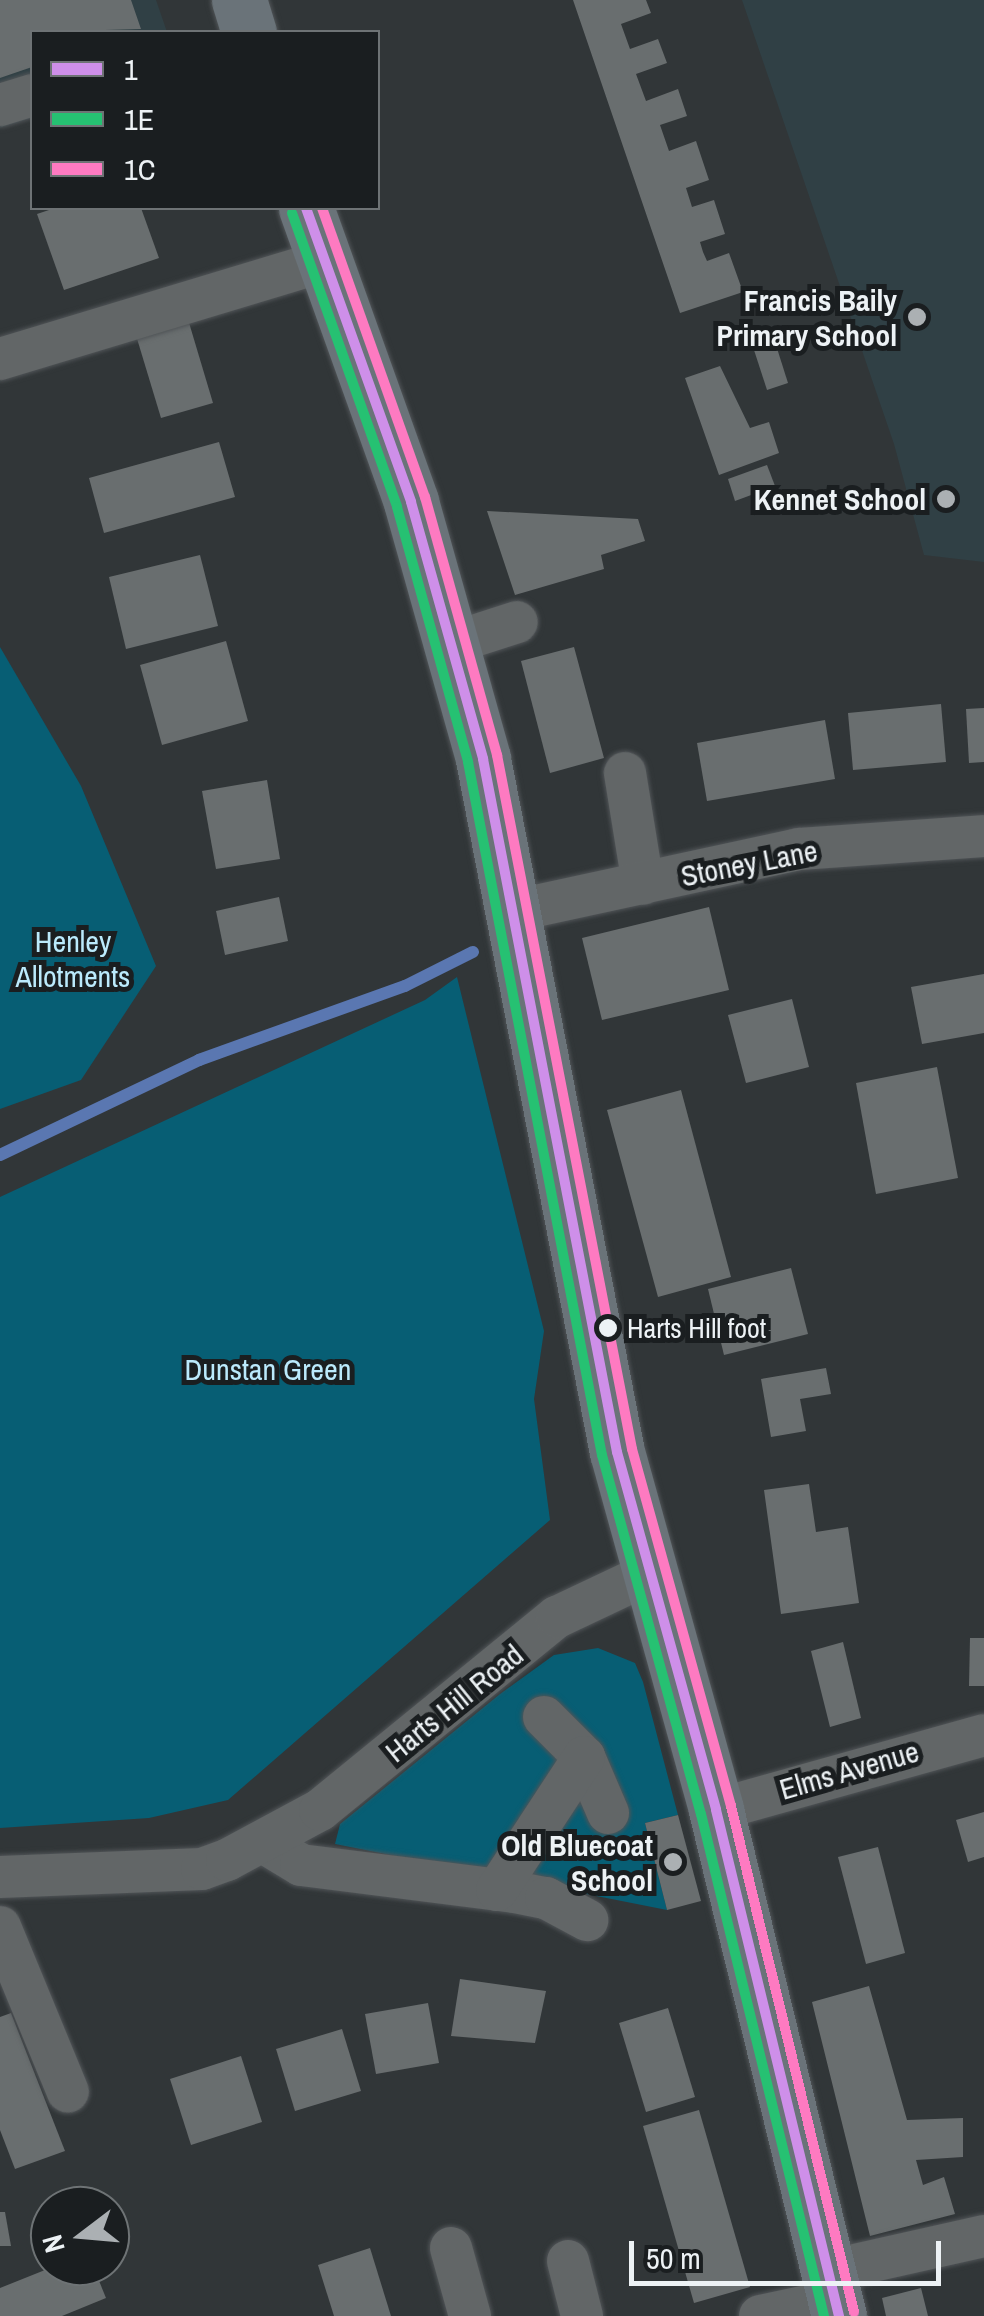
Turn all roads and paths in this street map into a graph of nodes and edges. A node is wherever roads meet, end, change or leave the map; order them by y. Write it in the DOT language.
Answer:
graph roads {
  1 [pos="30,96"];
  2 [pos="0,106"];
  3 [pos="307,210"];
  4 [pos="325,261"];
  5 [pos="0,359"];
  6 [pos="517,622"];
  7 [pos="452,643"];
  8 [pos="625,773"];
  9 [pos="984,836"];
  10 [pos="643,884"];
  11 [pos="517,910"];
  12 [pos="650,1572"];
  13 [pos="544,1717"];
  14 [pos="984,1735"];
  15 [pos="584,1757"];
  16 [pos="716,1810"];
  17 [pos="608,1814"];
  18 [pos="263,1842"];
  19 [pos="0,1877"];
  20 [pos="497,1890"];
  21 [pos="587,1920"];
  22 [pos="0,1927"];
  23 [pos="68,2092"];
  24 [pos="984,2236"];
  25 [pos="451,2248"];
  26 [pos="568,2261"];
  27 [pos="834,2296"];
  28 [pos="470,2316"];
  29 [pos="582,2316"];
  30 [pos="760,2316"];
  1 -- 2 [label="street"];
  3 -- 4 [label="main road"];
  4 -- 5 [label="street"];
  4 -- 7 [label="main road"];
  6 -- 7 [label="street"];
  7 -- 11 [label="main road"];
  8 -- 10 [label="street"];
  9 -- 10 [label="street, Stoney Lane"];
  10 -- 11 [label="street, Stoney Lane"];
  11 -- 12 [label="main road"];
  12 -- 16 [label="main road"];
  12 -- 18 [label="street, Harts Hill Road"];
  13 -- 15 [label="street"];
  14 -- 16 [label="street, Elms Avenue"];
  15 -- 17 [label="street"];
  15 -- 20 [label="street"];
  16 -- 27 [label="main road"];
  18 -- 19 [label="street, Harts Hill Road"];
  18 -- 20 [label="street"];
  20 -- 21 [label="street"];
  22 -- 23 [label="street"];
  24 -- 27 [label="street"];
  25 -- 28 [label="street"];
  26 -- 29 [label="street"];
  27 -- 30 [label="street"];
}
